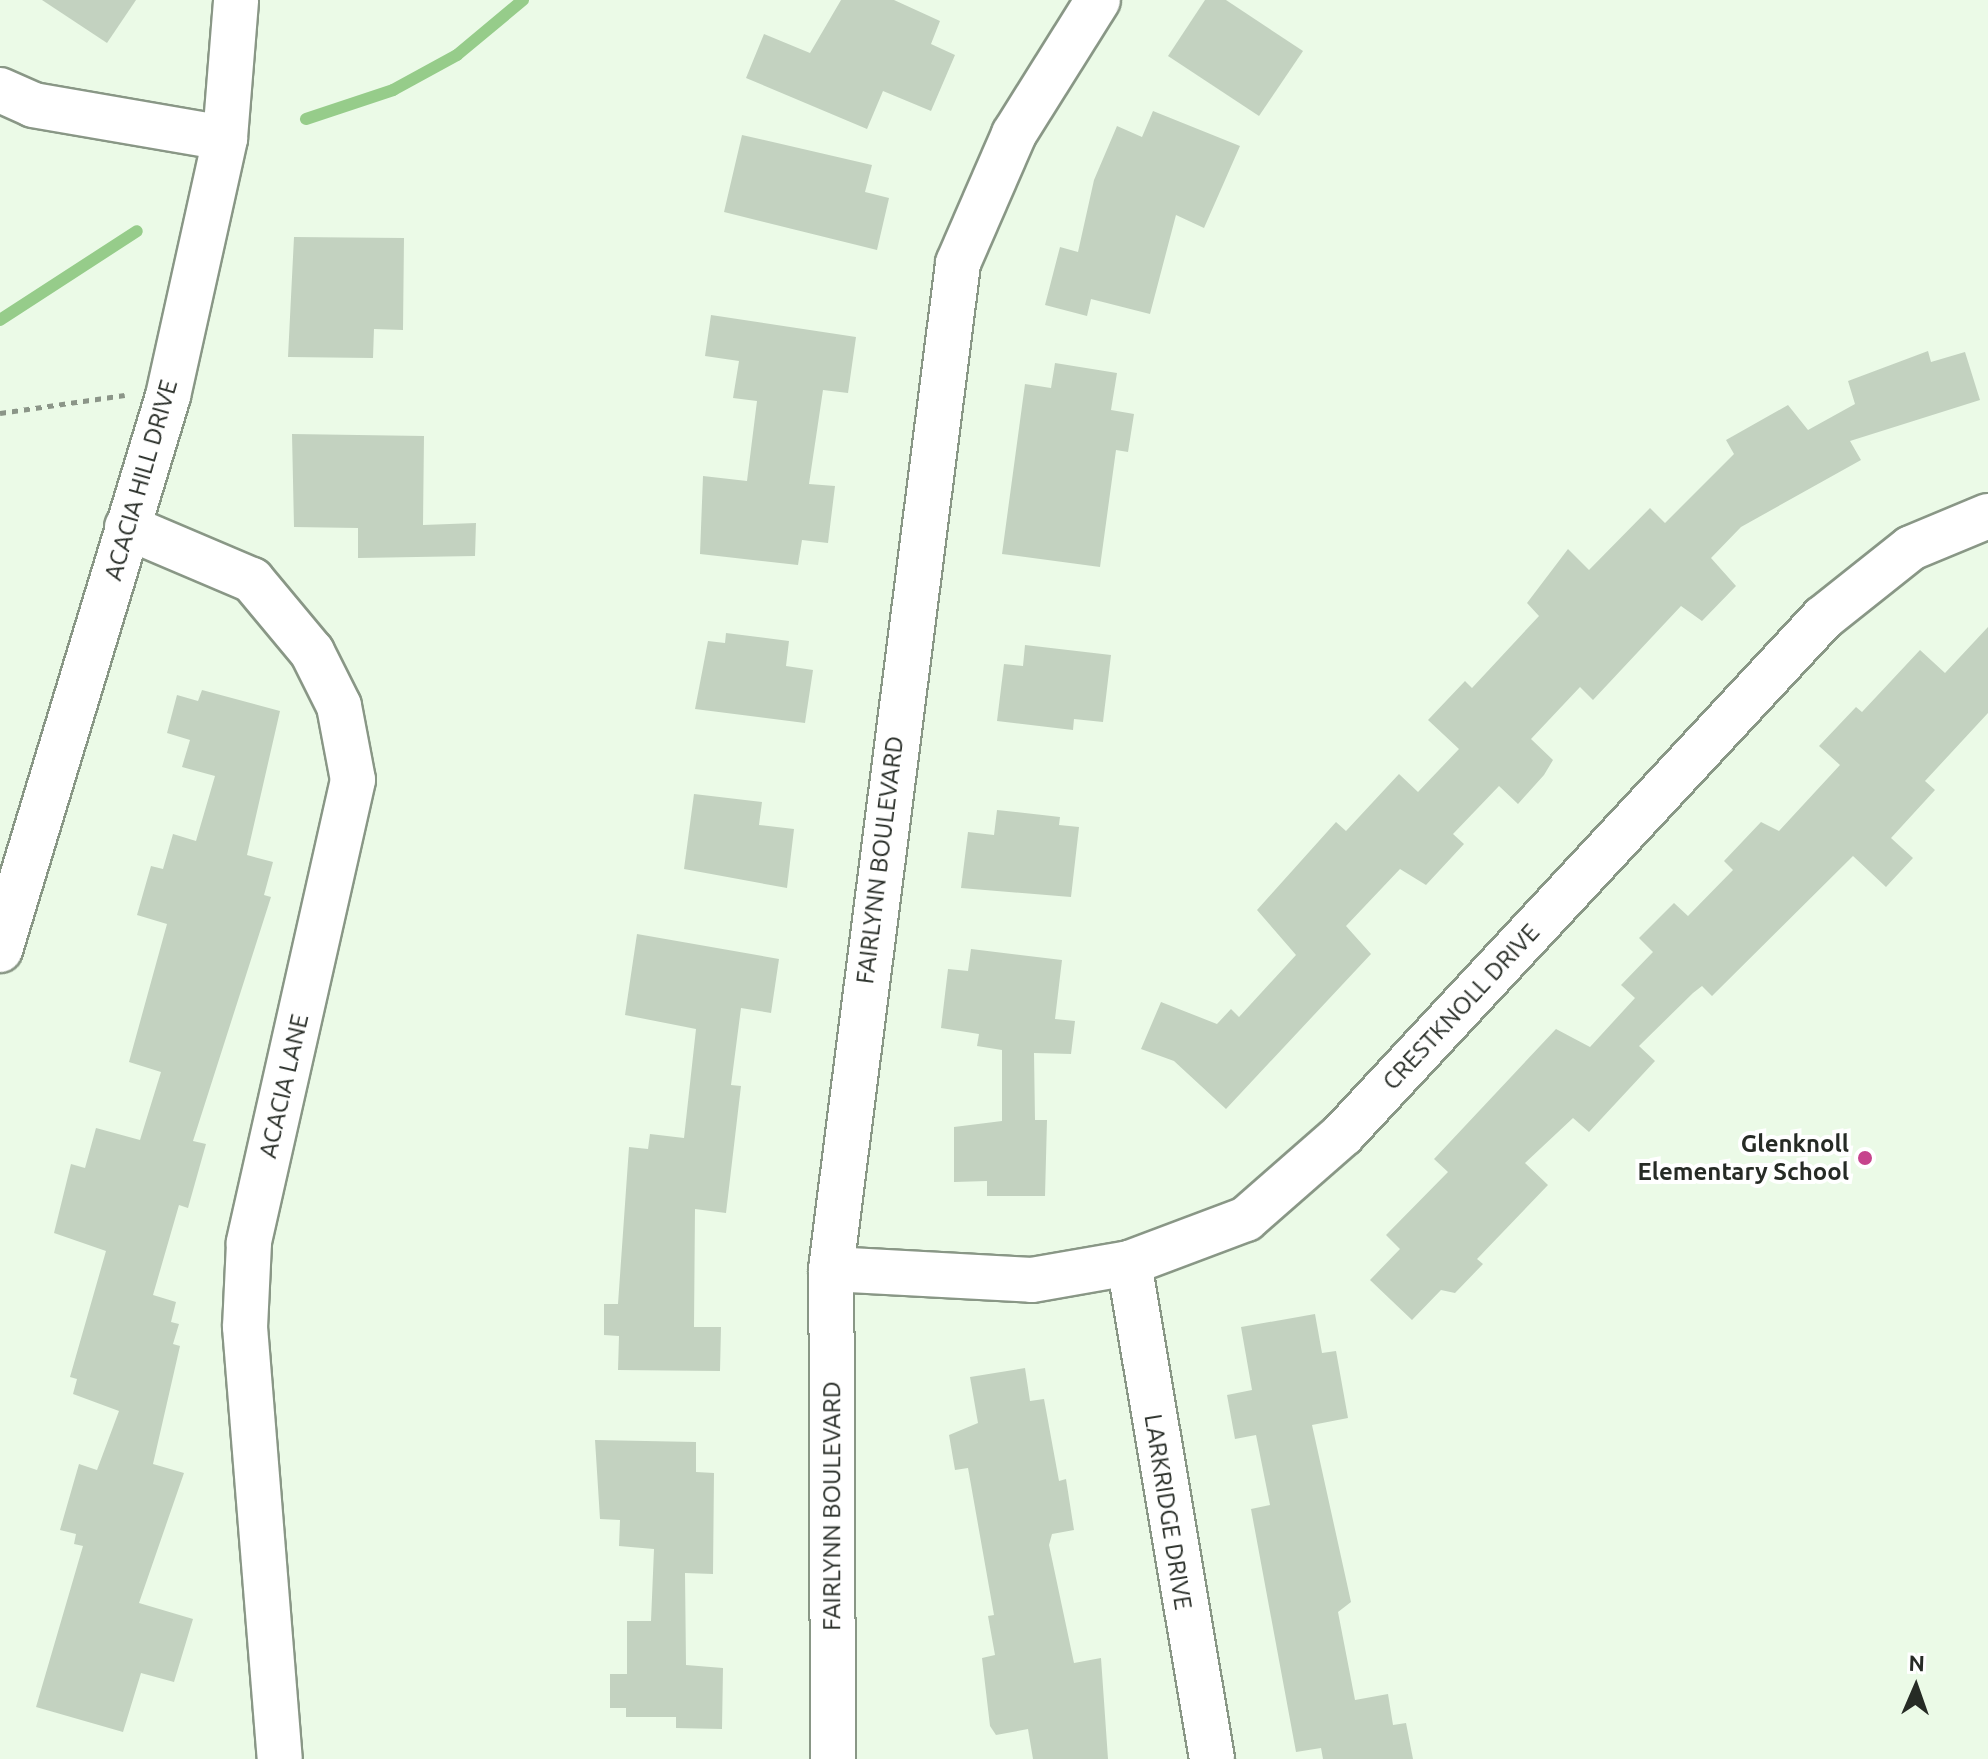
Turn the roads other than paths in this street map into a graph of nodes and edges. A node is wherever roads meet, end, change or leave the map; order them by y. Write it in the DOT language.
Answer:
graph roads {
  1 [pos="236,0"];
  2 [pos="1098,0"];
  3 [pos="0,90"];
  4 [pos="225,138"];
  5 [pos="1988,516"];
  6 [pos="127,527"];
  7 [pos="0,950"];
  8 [pos="1129,1263"];
  9 [pos="831,1269"];
  10 [pos="280,1759"];
  11 [pos="833,1759"];
  12 [pos="1212,1759"];
  1 -- 4 [label="street, ACACIA HILL DRIVE"];
  2 -- 9 [label="street, FAIRLYNN BOULEVARD"];
  3 -- 4 [label="street"];
  4 -- 6 [label="street, ACACIA HILL DRIVE"];
  5 -- 8 [label="street, CRESTKNOLL DRIVE"];
  6 -- 7 [label="street, ACACIA HILL DRIVE"];
  6 -- 10 [label="street, ACACIA LANE"];
  8 -- 9 [label="street, CRESTKNOLL DRIVE"];
  8 -- 12 [label="street, LARKRIDGE DRIVE"];
  9 -- 11 [label="street, FAIRLYNN BOULEVARD"];
}
